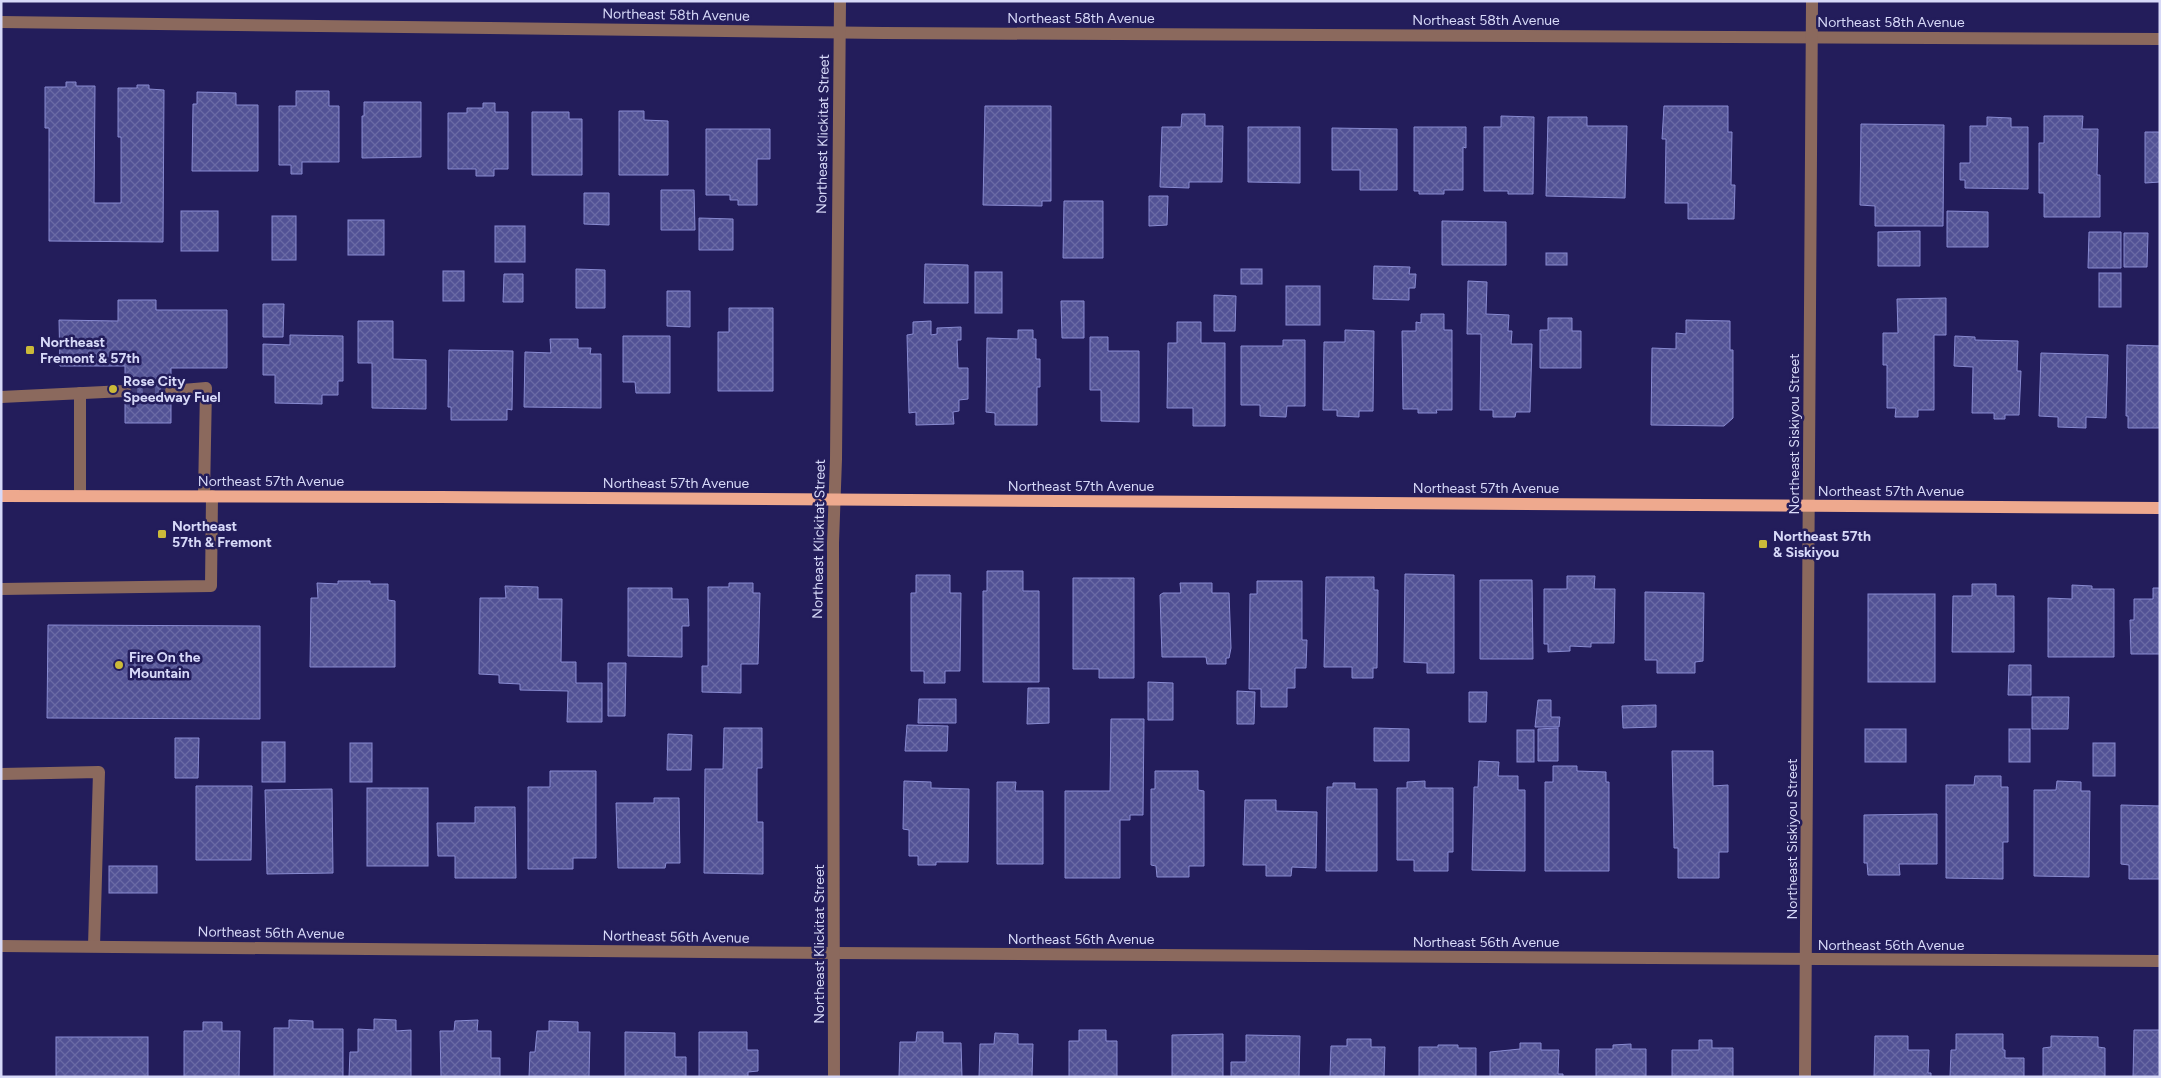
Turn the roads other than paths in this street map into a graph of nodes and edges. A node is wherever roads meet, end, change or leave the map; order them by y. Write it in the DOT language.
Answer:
graph roads {
  1 [pos="840,1"];
  2 [pos="1812,1"];
  3 [pos="1,22"];
  4 [pos="840,32"];
  5 [pos="1812,36"];
  6 [pos="2160,39"];
  7 [pos="125,392"];
  8 [pos="172,392"];
  9 [pos="80,393"];
  10 [pos="1,396"];
  11 [pos="80,495"];
  12 [pos="1,496"];
  13 [pos="208,496"];
  14 [pos="834,500"];
  15 [pos="1808,505"];
  16 [pos="2160,508"];
  17 [pos="1,589"];
  18 [pos="1,774"];
  19 [pos="1,946"];
  20 [pos="94,946"];
  21 [pos="835,953"];
  22 [pos="1806,959"];
  23 [pos="2160,961"];
  24 [pos="834,1077"];
  25 [pos="1805,1077"];
  1 -- 4 [label="street, Northeast Klickitat Street"];
  2 -- 5 [label="street, Northeast Siskiyou Street"];
  3 -- 4 [label="street, Northeast 58th Avenue"];
  4 -- 5 [label="street, Northeast 58th Avenue"];
  4 -- 14 [label="street, Northeast Klickitat Street"];
  5 -- 6 [label="street, Northeast 58th Avenue"];
  5 -- 15 [label="street, Northeast Siskiyou Street"];
  7 -- 9 [label="street"];
  8 -- 13 [label="street"];
  9 -- 10 [label="street"];
  9 -- 11 [label="street"];
  11 -- 12 [label="main road, Northeast 57th Avenue"];
  11 -- 13 [label="main road, Northeast 57th Avenue"];
  13 -- 14 [label="main road, Northeast 57th Avenue"];
  13 -- 17 [label="street"];
  14 -- 15 [label="main road, Northeast 57th Avenue"];
  14 -- 21 [label="street, Northeast Klickitat Street"];
  15 -- 16 [label="main road, Northeast 57th Avenue"];
  15 -- 22 [label="street, Northeast Siskiyou Street"];
  18 -- 20 [label="street"];
  19 -- 20 [label="street, Northeast 56th Avenue"];
  20 -- 21 [label="street, Northeast 56th Avenue"];
  21 -- 22 [label="street, Northeast 56th Avenue"];
  21 -- 24 [label="street, Northeast Klickitat Street"];
  22 -- 23 [label="street, Northeast 56th Avenue"];
  22 -- 25 [label="street, Northeast Siskiyou Street"];
}
